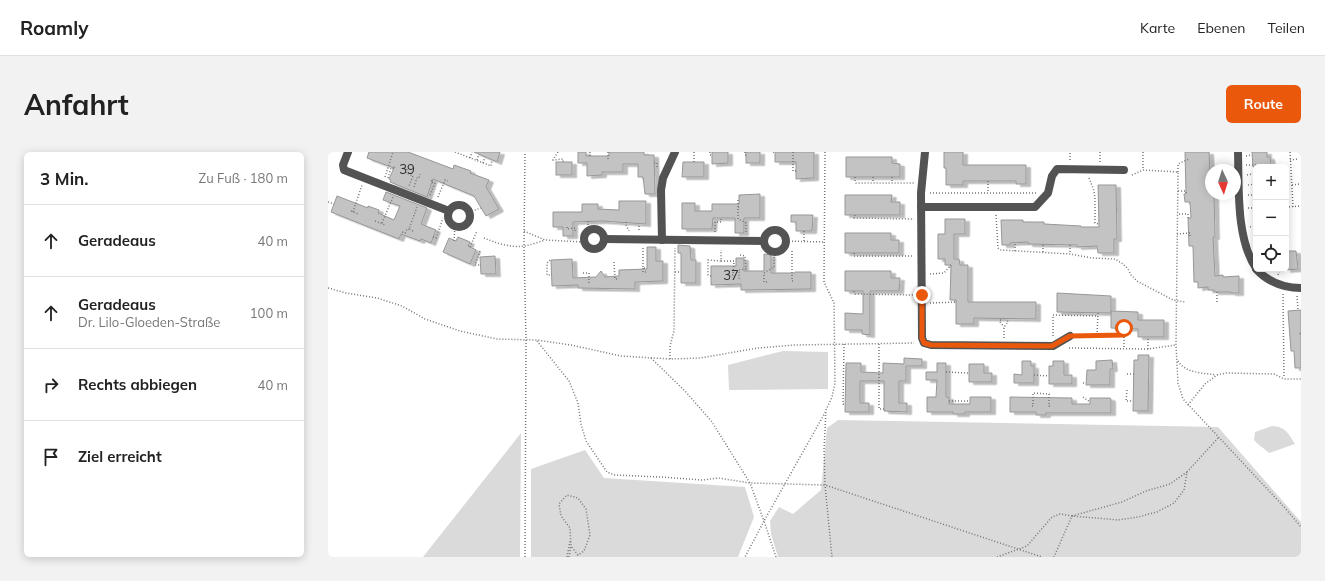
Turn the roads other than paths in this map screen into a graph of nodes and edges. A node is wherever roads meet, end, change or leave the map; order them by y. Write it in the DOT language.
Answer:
graph roads {
  1 [pos="348,152"];
  2 [pos="925,152"];
  3 [pos="1238,152"];
  4 [pos="671,154"];
  5 [pos="1124,170"];
  6 [pos="922,207"];
  7 [pos="448,211"];
  8 [pos="605,239"];
  9 [pos="662,240"];
  10 [pos="764,241"];
  11 [pos="1253,264"];
  12 [pos="1259,272"];
  13 [pos="1299,288"];
  14 [pos="1070,336"];
  1 -- 7 [label="street"];
  2 -- 6 [label="street"];
  3 -- 11 [label="street"];
  4 -- 9 [label="street"];
  5 -- 6 [label="street"];
  6 -- 14 [label="street"];
  7 -- 7 [label="street"];
  8 -- 8 [label="street"];
  8 -- 9 [label="street"];
  9 -- 10 [label="street"];
  10 -- 10 [label="street"];
  12 -- 13 [label="street"];
}
